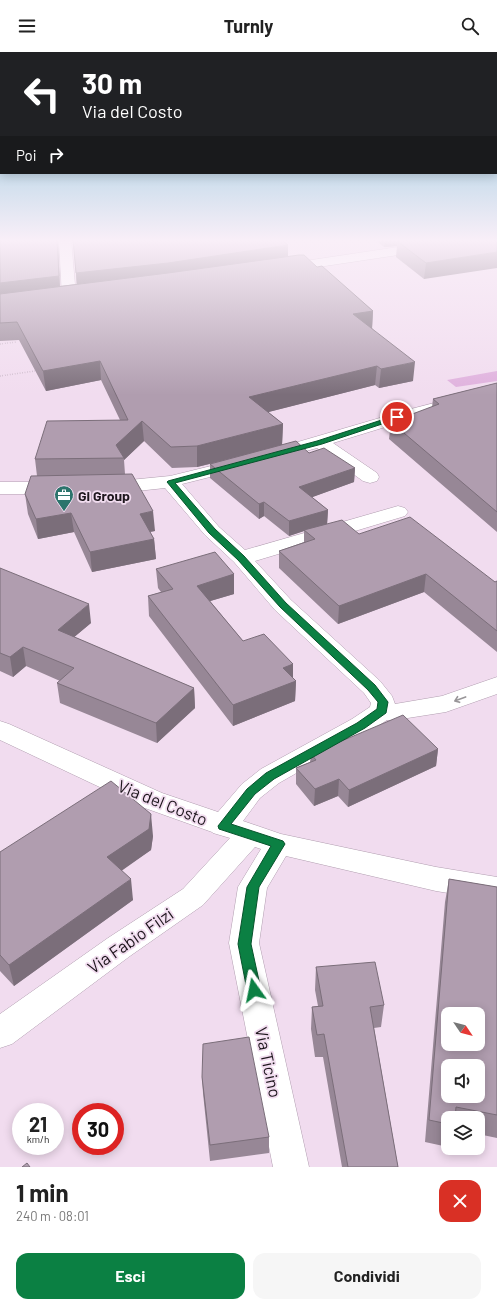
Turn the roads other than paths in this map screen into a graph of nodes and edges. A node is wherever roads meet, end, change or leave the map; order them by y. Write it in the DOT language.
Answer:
graph roads {
  1 [pos="63,291"];
  2 [pos="85,295"];
  3 [pos="497,392"];
  4 [pos="320,442"];
  5 [pos="370,476"];
  6 [pos="170,482"];
  7 [pos="0,488"];
  8 [pos="398,512"];
  9 [pos="241,558"];
  10 [pos="497,685"];
  11 [pos="382,710"];
  12 [pos="0,730"];
  13 [pos="236,830"];
  14 [pos="279,844"];
  15 [pos="497,889"];
  16 [pos="0,1033"];
  17 [pos="291,1167"];
  1 -- 2 [label="street"];
  3 -- 4 [label="street"];
  4 -- 5 [label="street"];
  4 -- 6 [label="street"];
  6 -- 7 [label="street"];
  6 -- 9 [label="street"];
  8 -- 9 [label="street"];
  9 -- 11 [label="street"];
  10 -- 11 [label="street, one-way"];
  11 -- 13 [label="street, Via Fabio Filzi"];
  12 -- 13 [label="street, Via del Costo"];
  13 -- 14 [label="street, Via del Costo"];
  13 -- 16 [label="street, Via Fabio Filzi"];
  14 -- 15 [label="street, Via del Costo"];
  14 -- 17 [label="street, Via Ticino"];
}
